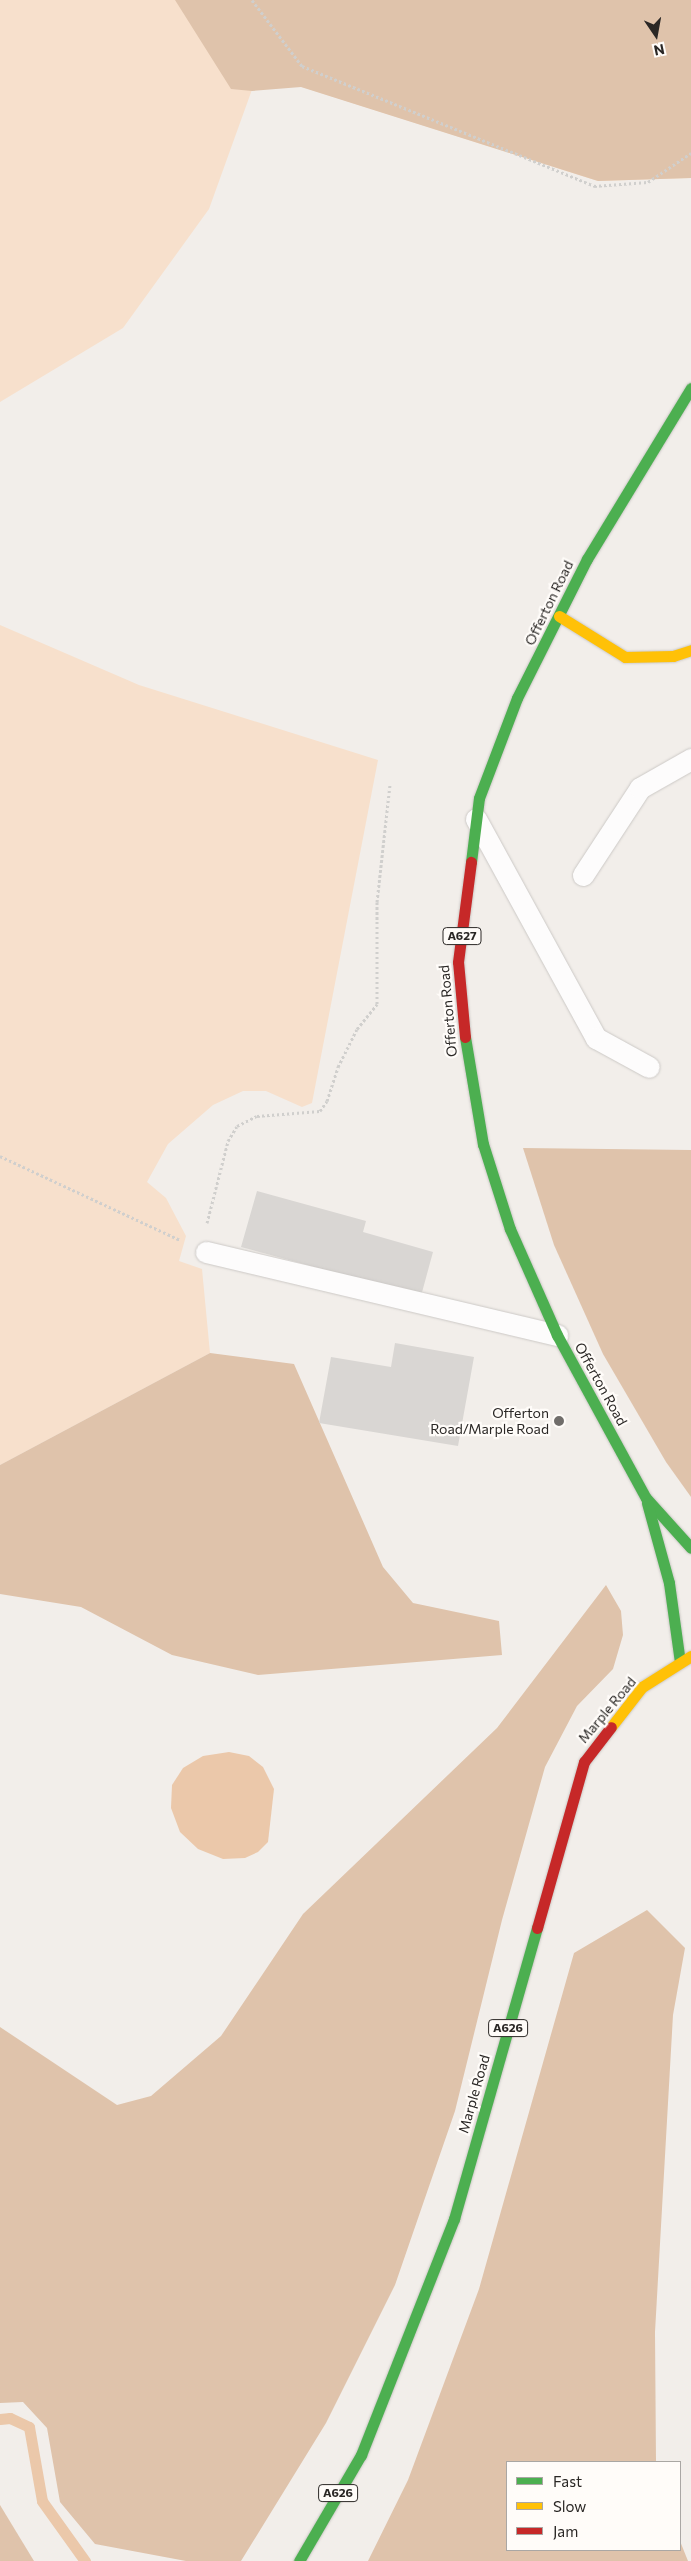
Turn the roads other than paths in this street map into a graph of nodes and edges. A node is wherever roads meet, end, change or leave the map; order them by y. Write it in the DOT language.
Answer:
graph roads {
  1 [pos="691,388"];
  2 [pos="559,616"];
  3 [pos="691,650"];
  4 [pos="691,759"];
  5 [pos="476,819"];
  6 [pos="583,875"];
  7 [pos="649,1067"];
  8 [pos="206,1252"];
  9 [pos="557,1335"];
  10 [pos="646,1498"];
  11 [pos="691,1548"];
  12 [pos="691,1656"];
  13 [pos="680,1662"];
  14 [pos="299,2561"];
  1 -- 2 [label="main road, Offerton Road / A627"];
  2 -- 3 [label="main road"];
  2 -- 5 [label="main road, Offerton Road / A627"];
  4 -- 6 [label="lane"];
  5 -- 7 [label="lane"];
  5 -- 9 [label="main road, Offerton Road / A627"];
  8 -- 9 [label="lane"];
  9 -- 10 [label="main road, Offerton Road / A627"];
  10 -- 11 [label="main road, Offerton Road / A627"];
  10 -- 13 [label="main road, Offerton Road / A627"];
  12 -- 13 [label="main road, Marple Road / A626"];
  13 -- 14 [label="main road, Marple Road / A626"];
}
